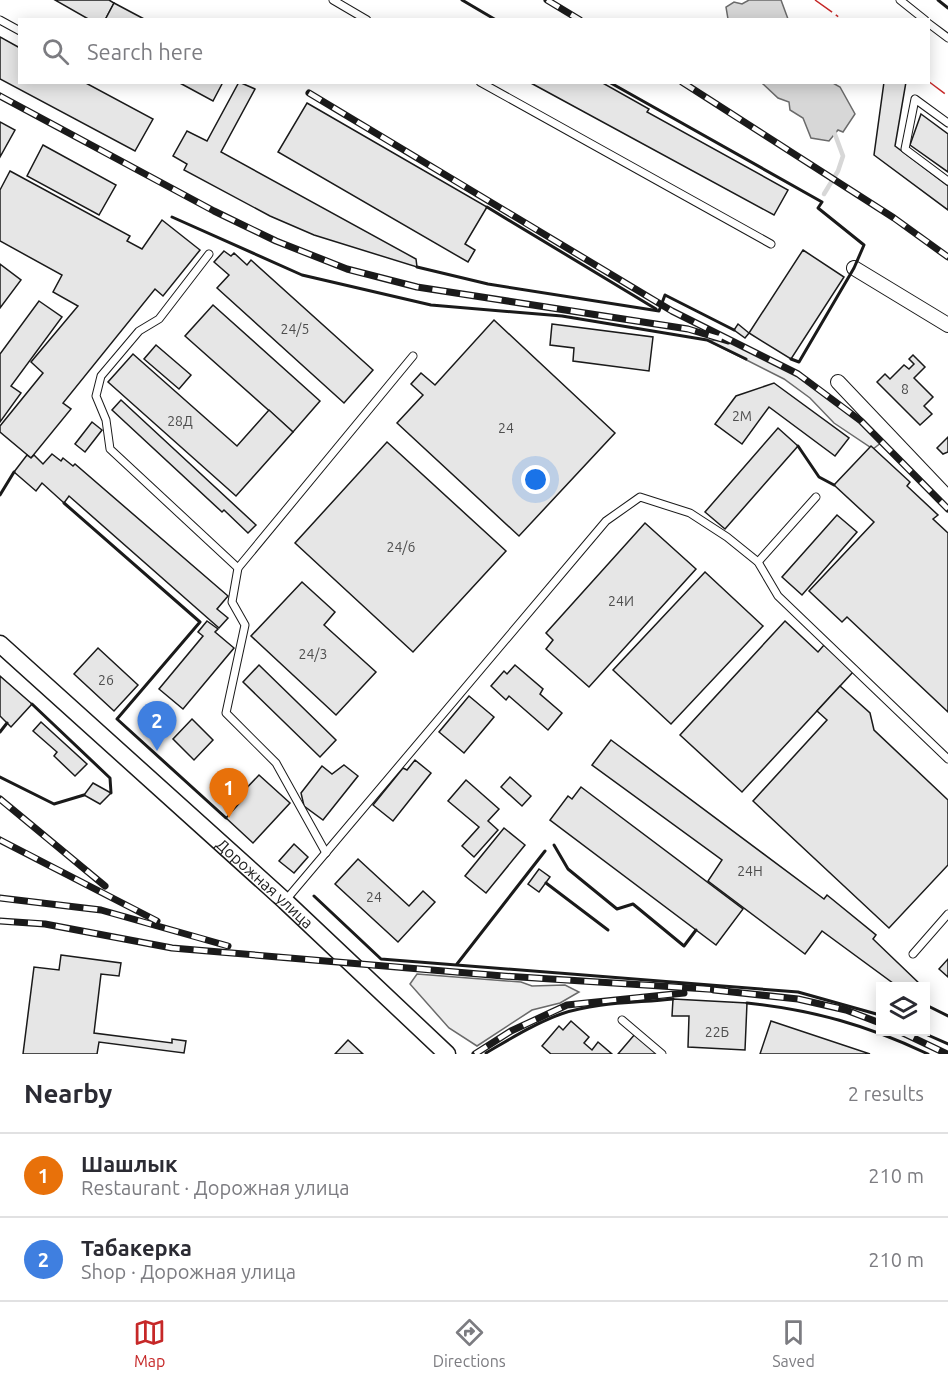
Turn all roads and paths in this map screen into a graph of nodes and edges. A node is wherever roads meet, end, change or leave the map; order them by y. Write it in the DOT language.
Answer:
graph roads {
  1 [pos="333,0"];
  2 [pos="900,0"];
  3 [pos="364,18"];
  4 [pos="922,18"];
  5 [pos="0,20"];
  6 [pos="930,24"];
  7 [pos="18,30"];
  8 [pos="948,38"];
  9 [pos="484,84"];
  10 [pos="948,123"];
  11 [pos="948,181"];
  12 [pos="771,244"];
  13 [pos="209,254"];
  14 [pos="854,268"];
  15 [pos="948,325"];
  16 [pos="413,356"];
  17 [pos="838,382"];
  18 [pos="816,497"];
  19 [pos="948,498"];
  20 [pos="758,562"];
  21 [pos="238,568"];
  22 [pos="0,644"];
  23 [pos="948,759"];
  24 [pos="326,853"];
  25 [pos="285,901"];
  26 [pos="948,914"];
  27 [pos="913,954"];
  28 [pos="622,1020"];
  29 [pos="447,1054"];
  30 [pos="662,1054"];
  1 -- 3 [label="lane"];
  2 -- 4 [label="lane"];
  5 -- 7 [label="lane"];
  6 -- 8 [label="lane"];
  9 -- 12 [label="lane"];
  10 -- 11 [label="lane"];
  13 -- 21 [label="lane"];
  14 -- 15 [label="street"];
  16 -- 21 [label="lane"];
  17 -- 19 [label="street"];
  18 -- 20 [label="lane"];
  20 -- 23 [label="lane"];
  20 -- 24 [label="lane"];
  21 -- 24 [label="lane"];
  22 -- 25 [label="street, Дорожная улица"];
  24 -- 25 [label="lane"];
  25 -- 29 [label="street, Дорожная улица"];
  26 -- 27 [label="lane"];
  28 -- 30 [label="lane"];
}
